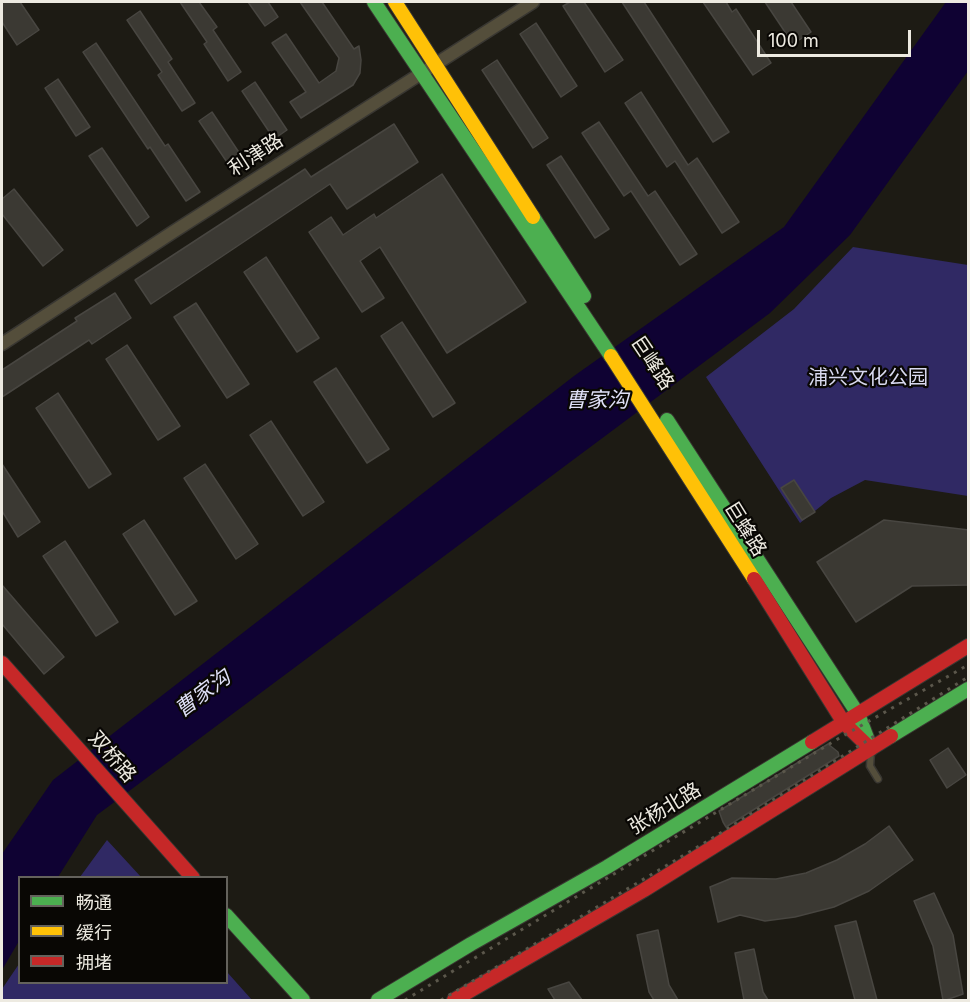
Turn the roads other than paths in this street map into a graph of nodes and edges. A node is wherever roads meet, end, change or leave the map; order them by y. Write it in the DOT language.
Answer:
graph roads {
  1 [pos="374,2"];
  2 [pos="394,2"];
  3 [pos="532,2"];
  4 [pos="435,64"];
  5 [pos="420,74"];
  6 [pos="596,323"];
  7 [pos="2,345"];
  8 [pos="670,436"];
  9 [pos="969,646"];
  10 [pos="2,663"];
  11 [pos="969,689"];
  12 [pos="858,714"];
  13 [pos="844,723"];
  14 [pos="871,749"];
  15 [pos="878,779"];
  16 [pos="191,876"];
  17 [pos="228,917"];
  18 [pos="303,1000"];
  19 [pos="378,1000"];
  20 [pos="454,1000"];
  1 -- 5 [label="main road, 巨峰路"];
  2 -- 4 [label="main road, 巨峰路"];
  3 -- 4 [label="street, 利津路"];
  4 -- 5 [label="street, 利津路"];
  4 -- 6 [label="main road, 巨峰路"];
  5 -- 6 [label="main road, 巨峰路"];
  5 -- 7 [label="street, 利津路"];
  6 -- 8 [label="main road, 巨峰路"];
  8 -- 12 [label="main road, 巨峰路"];
  8 -- 13 [label="main road, 巨蜂路"];
  9 -- 12 [label="main road, 张杨北路"];
  10 -- 16 [label="main road, 双桥路"];
  11 -- 14 [label="main road"];
  12 -- 13 [label="main road, 张杨北路"];
  12 -- 14 [label="main road, 巨峰路"];
  13 -- 14 [label="main road, 巨蜂路"];
  13 -- 19 [label="main road, 张杨北路"];
  14 -- 15 [label="lane"];
  14 -- 20 [label="main road"];
  17 -- 18 [label="main road"];
}
